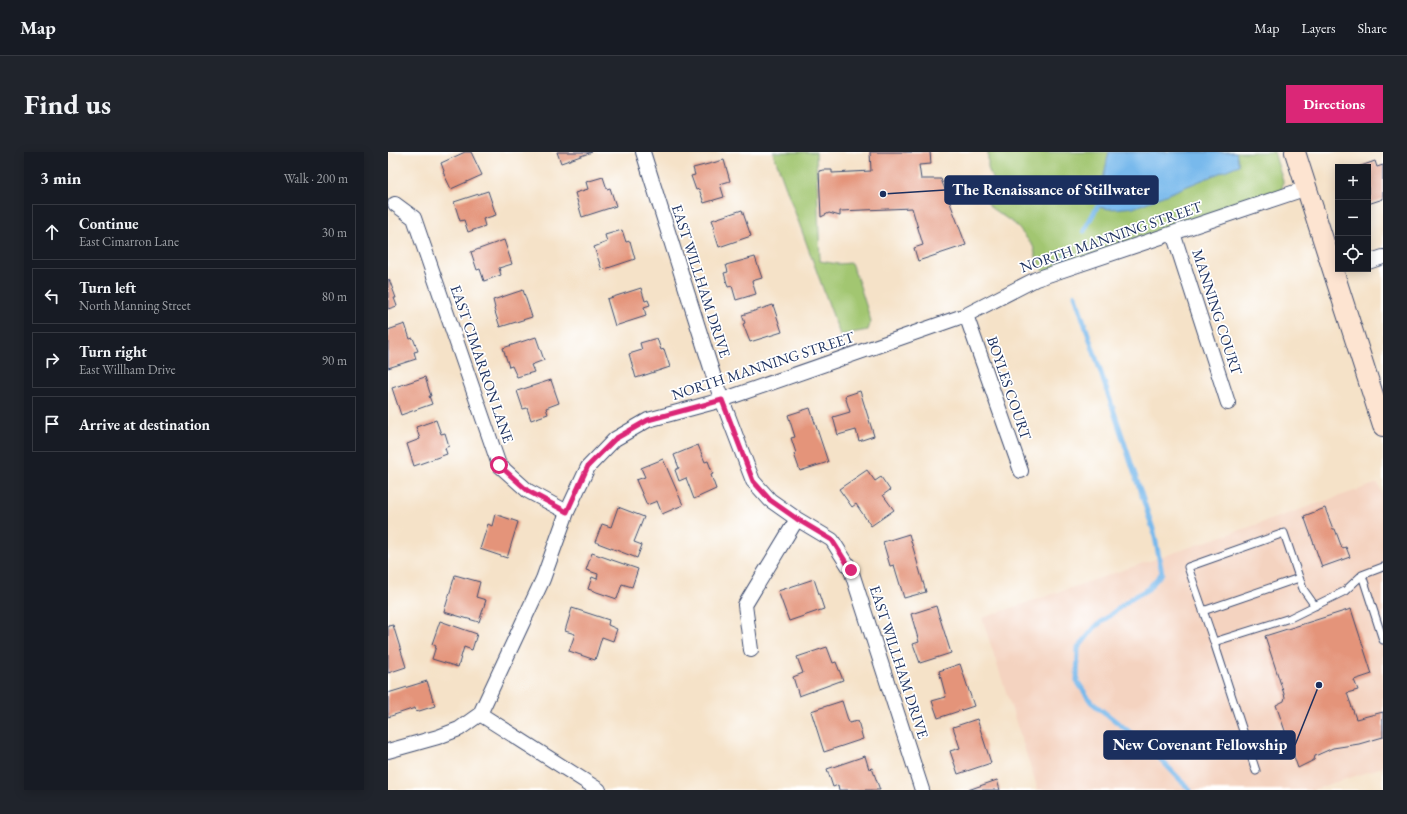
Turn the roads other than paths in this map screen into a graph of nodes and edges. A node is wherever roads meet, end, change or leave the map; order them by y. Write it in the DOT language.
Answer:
graph roads {
  1 [pos="642,152"];
  2 [pos="1295,152"];
  3 [pos="1307,188"];
  4 [pos="395,204"];
  5 [pos="1173,233"];
  6 [pos="1383,257"];
  7 [pos="1335,258"];
  8 [pos="1371,261"];
  9 [pos="1340,272"];
  10 [pos="966,315"];
  11 [pos="722,400"];
  12 [pos="1228,403"];
  13 [pos="1383,426"];
  14 [pos="1020,472"];
  15 [pos="567,512"];
  16 [pos="797,519"];
  17 [pos="1383,567"];
  18 [pos="1362,575"];
  19 [pos="1299,578"];
  20 [pos="1315,606"];
  21 [pos="1203,611"];
  22 [pos="1383,640"];
  23 [pos="1214,642"];
  24 [pos="751,650"];
  25 [pos="480,714"];
  26 [pos="388,751"];
  27 [pos="1256,771"];
  28 [pos="599,790"];
  29 [pos="922,790"];
  1 -- 11 [label="street, EAST WILLHAM DRIVE"];
  2 -- 3 [label="main road"];
  3 -- 5 [label="street, NORTH MANNING STREET"];
  3 -- 7 [label="main road"];
  4 -- 15 [label="street, EAST CIMARRON LANE"];
  5 -- 10 [label="street, NORTH MANNING STREET"];
  5 -- 12 [label="street, MANNING COURT"];
  6 -- 8 [label="street"];
  9 -- 13 [label="main road"];
  10 -- 11 [label="street, NORTH MANNING STREET"];
  10 -- 14 [label="street, BOYLES COURT"];
  11 -- 15 [label="street, NORTH MANNING STREET"];
  11 -- 16 [label="street, EAST WILLHAM DRIVE"];
  15 -- 25 [label="street, NORTH MANNING STREET"];
  16 -- 24 [label="street"];
  16 -- 29 [label="street, EAST WILLHAM DRIVE"];
  17 -- 18 [label="lane"];
  18 -- 20 [label="lane"];
  18 -- 22 [label="lane"];
  19 -- 20 [label="lane"];
  19 -- 21 [label="lane"];
  19 -- 21 [label="lane"];
  20 -- 23 [label="lane"];
  21 -- 23 [label="lane"];
  23 -- 27 [label="lane"];
  25 -- 26 [label="street, NORTH MANNING STREET"];
  25 -- 28 [label="street"];
}
